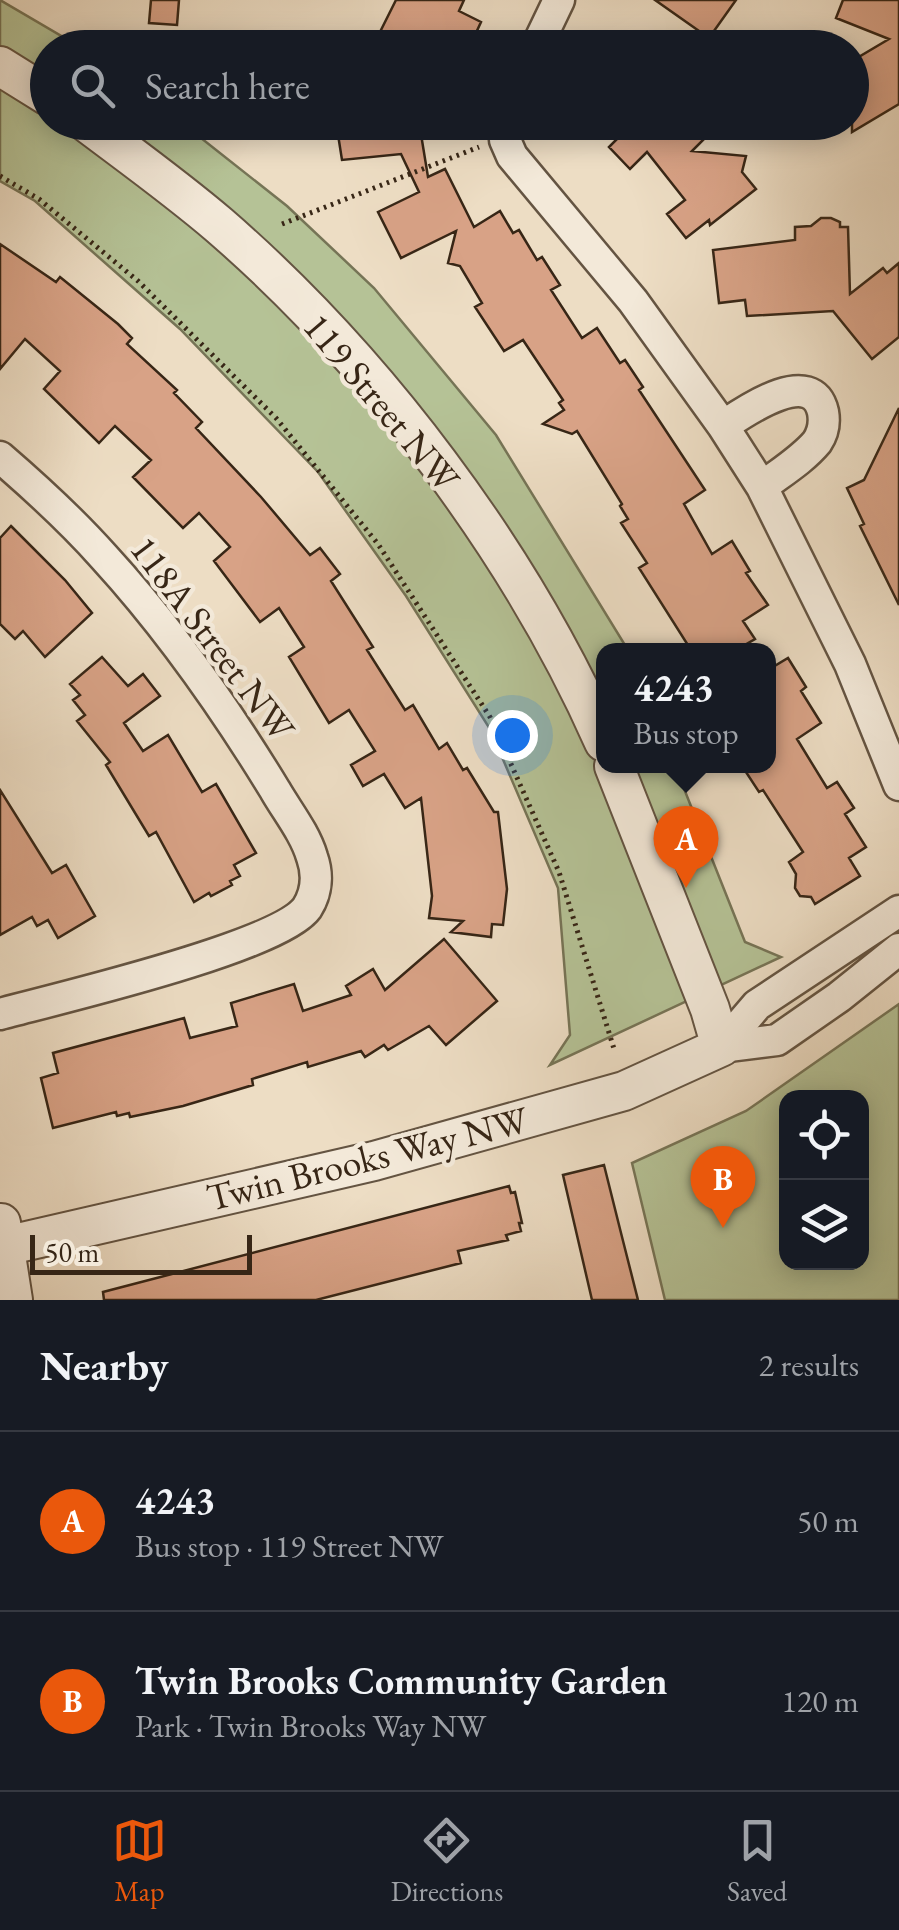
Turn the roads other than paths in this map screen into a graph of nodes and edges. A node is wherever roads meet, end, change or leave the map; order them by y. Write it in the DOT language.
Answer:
graph roads {
  1 [pos="559,0"];
  2 [pos="545,30"];
  3 [pos="0,66"];
  4 [pos="30,85"];
  5 [pos="109,140"];
  6 [pos="508,140"];
  7 [pos="723,426"];
  8 [pos="0,456"];
  9 [pos="762,487"];
  10 [pos="596,726"];
  11 [pos="617,773"];
  12 [pos="899,785"];
  13 [pos="899,911"];
  14 [pos="899,949"];
  15 [pos="0,1014"];
  16 [pos="721,1047"];
  17 [pos="3,1233"];
  18 [pos="12,1300"];
  1 -- 2 [label="street"];
  3 -- 4 [label="street"];
  5 -- 10 [label="street, 119 Street NW"];
  6 -- 7 [label="street"];
  7 -- 9 [label="street"];
  7 -- 9 [label="street"];
  8 -- 15 [label="street, 118A Street NW"];
  9 -- 12 [label="street"];
  11 -- 16 [label="street"];
  13 -- 16 [label="street"];
  14 -- 16 [label="street"];
  16 -- 17 [label="street, Twin Brooks Way NW"];
  17 -- 18 [label="street"];
}
